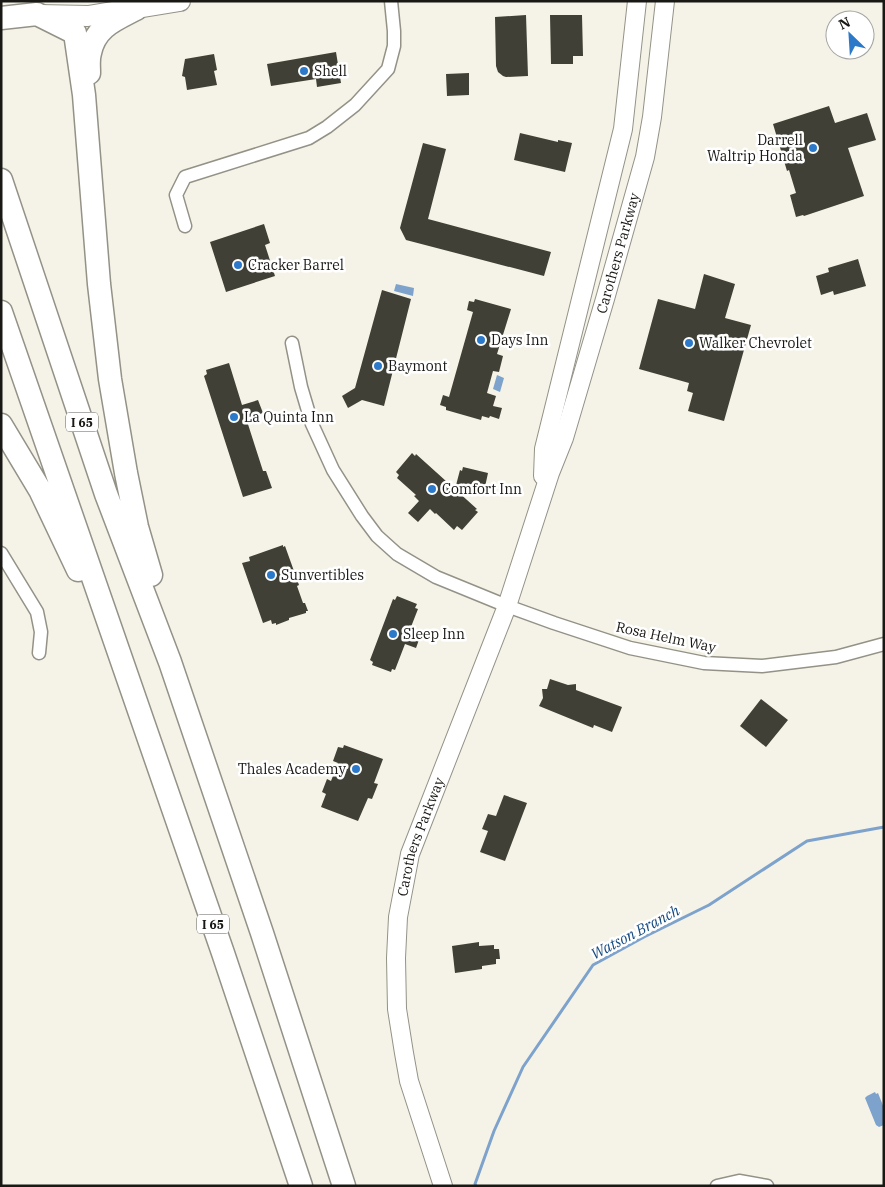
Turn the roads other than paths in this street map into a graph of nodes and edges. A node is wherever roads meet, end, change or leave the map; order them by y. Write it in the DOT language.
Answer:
graph roads {
  1 [pos="62,1"];
  2 [pos="180,1"];
  3 [pos="391,1"];
  4 [pos="637,1"];
  5 [pos="665,1"];
  6 [pos="35,8"];
  7 [pos="136,9"];
  8 [pos="1,18"];
  9 [pos="84,95"];
  10 [pos="1,180"];
  11 [pos="185,226"];
  12 [pos="593,253"];
  13 [pos="616,258"];
  14 [pos="1,312"];
  15 [pos="292,343"];
  16 [pos="1,425"];
  17 [pos="542,499"];
  18 [pos="1,553"];
  19 [pos="507,606"];
  20 [pos="884,644"];
  21 [pos="39,653"];
  22 [pos="170,662"];
  23 [pos="123,663"];
  24 [pos="301,1186"];
  25 [pos="344,1186"];
  26 [pos="444,1186"];
  27 [pos="717,1186"];
  28 [pos="767,1186"];
  1 -- 6 [label="main road"];
  2 -- 7 [label="main road"];
  3 -- 11 [label="street"];
  4 -- 12 [label="main road, Carothers Parkway"];
  5 -- 13 [label="main road, Carothers Parkway"];
  6 -- 7 [label="main road"];
  6 -- 8 [label="highway"];
  6 -- 9 [label="highway"];
  7 -- 9 [label="highway"];
  9 -- 22 [label="highway"];
  10 -- 22 [label="highway, I 65"];
  12 -- 13 [label="main road"];
  12 -- 17 [label="main road, Carothers Parkway"];
  13 -- 17 [label="main road, Carothers Parkway"];
  14 -- 23 [label="highway, I 65"];
  15 -- 19 [label="street, Rosa Helm Way"];
  16 -- 23 [label="highway"];
  17 -- 19 [label="main road, Carothers Parkway"];
  18 -- 21 [label="street"];
  19 -- 20 [label="street, Rosa Helm Way"];
  19 -- 26 [label="main road, Carothers Parkway"];
  22 -- 25 [label="highway, I 65"];
  23 -- 24 [label="highway, I 65"];
  27 -- 28 [label="street"];
}
